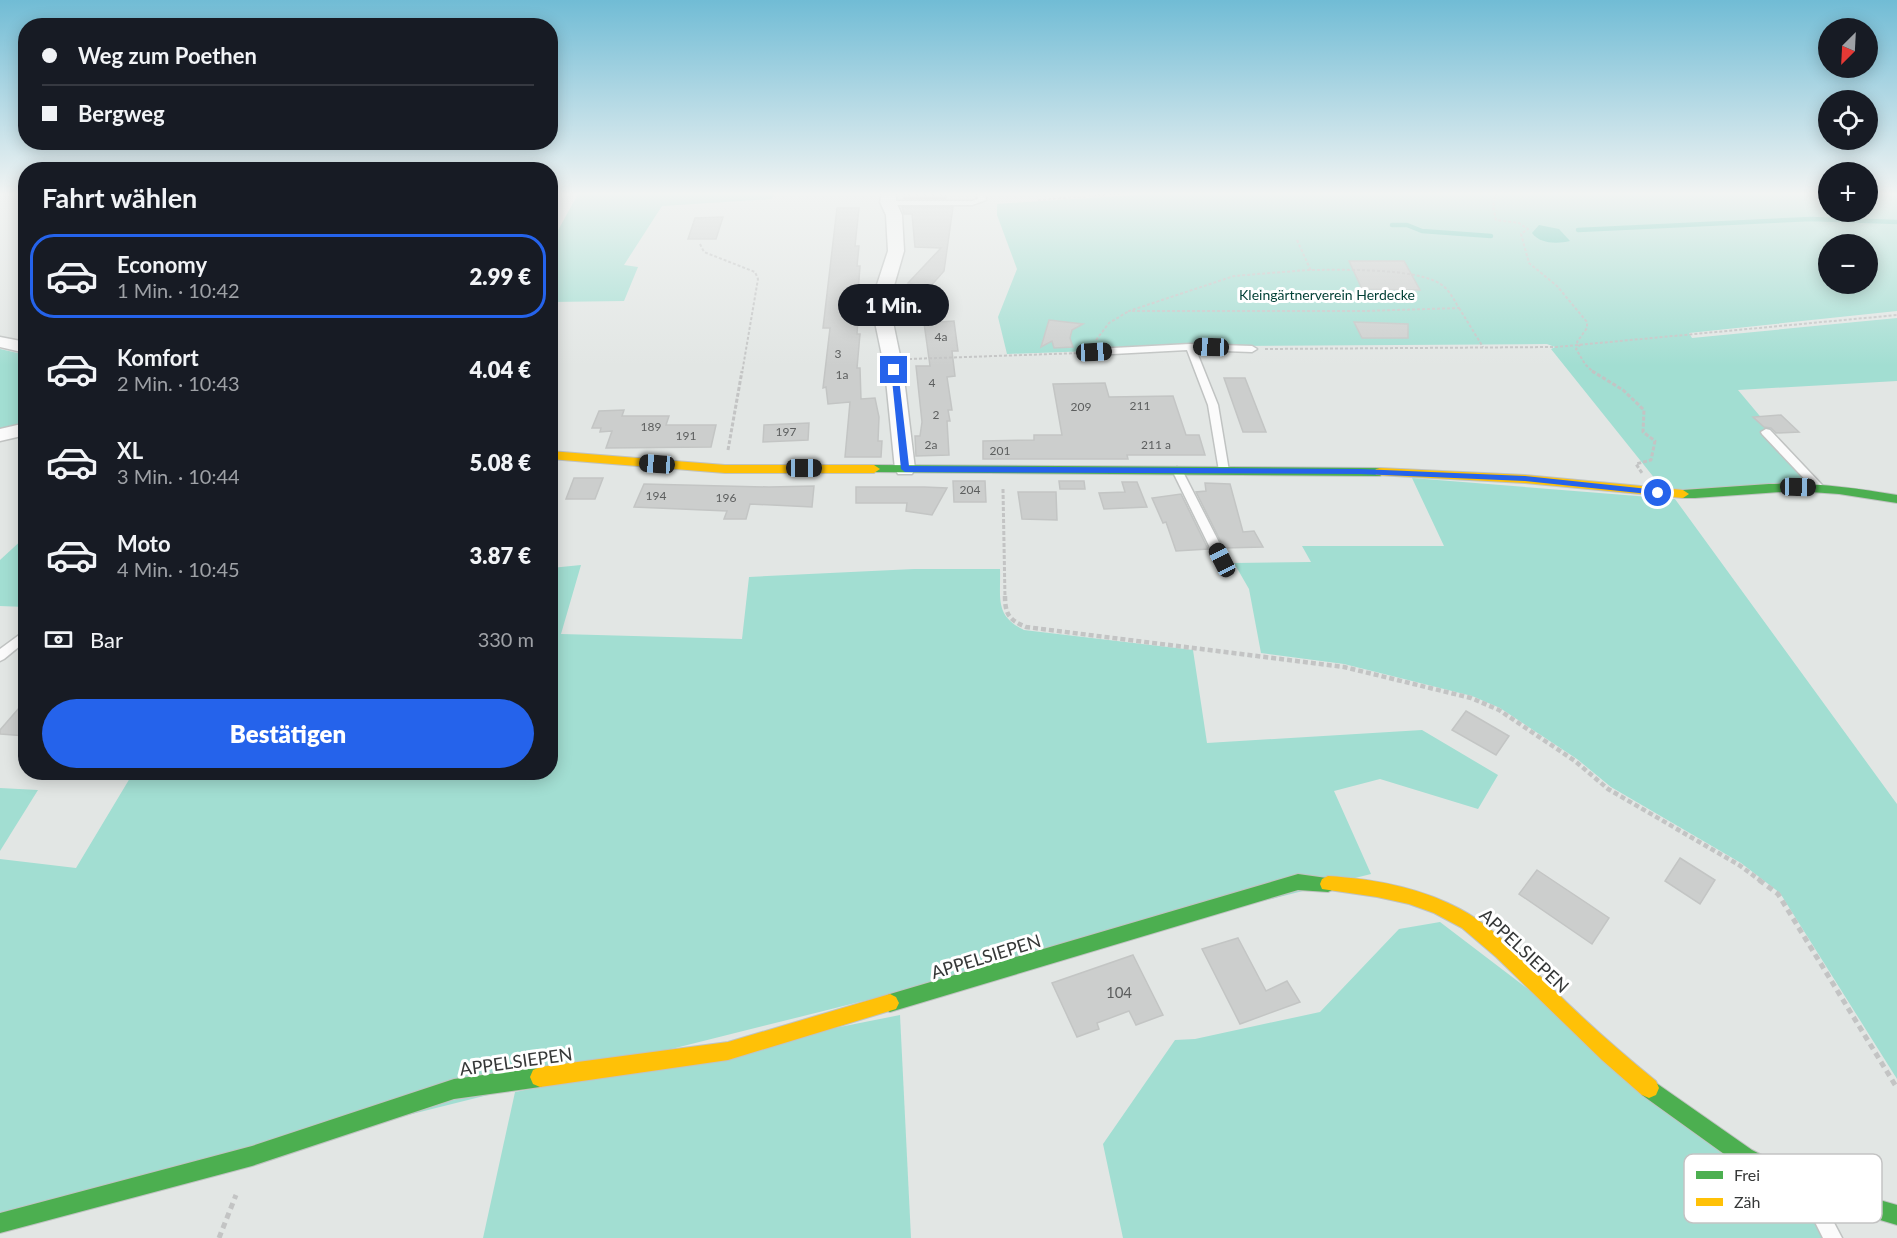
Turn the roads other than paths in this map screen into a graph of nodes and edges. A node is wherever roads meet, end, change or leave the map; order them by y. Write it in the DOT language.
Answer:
graph roads {
  1 [pos="896,251"];
  2 [pos="0,342"];
  3 [pos="18,346"];
  4 [pos="1190,347"];
  5 [pos="1252,349"];
  6 [pos="1094,352"];
  7 [pos="18,431"];
  8 [pos="1766,432"];
  9 [pos="0,435"];
  10 [pos="558,456"];
  11 [pos="905,469"];
  12 [pos="1177,470"];
  13 [pos="1224,471"];
  14 [pos="1818,487"];
  15 [pos="1897,499"];
  16 [pos="1222,560"];
  17 [pos="18,641"];
  18 [pos="0,656"];
  19 [pos="1741,1154"];
  20 [pos="1882,1211"];
  21 [pos="1897,1215"];
  22 [pos="0,1223"];
  23 [pos="1825,1223"];
  24 [pos="1833,1238"];
  1 -- 11 [label="street"];
  2 -- 3 [label="street"];
  4 -- 5 [label="lane"];
  4 -- 6 [label="lane"];
  4 -- 13 [label="lane"];
  7 -- 9 [label="street"];
  8 -- 14 [label="lane"];
  10 -- 11 [label="street"];
  11 -- 12 [label="street"];
  12 -- 13 [label="street"];
  12 -- 16 [label="lane"];
  13 -- 14 [label="street"];
  14 -- 15 [label="street"];
  17 -- 18 [label="lane"];
  19 -- 22 [label="street, APPELSIEPEN"];
  20 -- 21 [label="street, APPELSIEPEN"];
  23 -- 24 [label="lane"];
}
